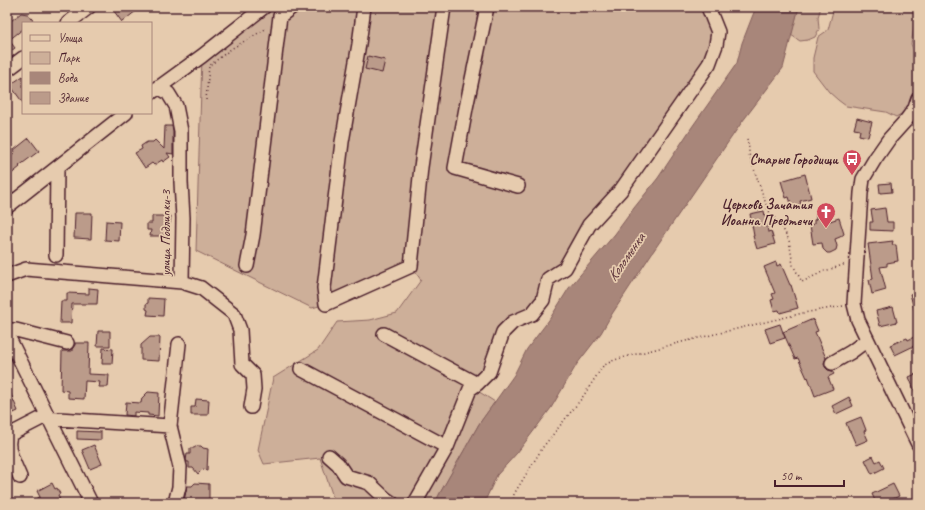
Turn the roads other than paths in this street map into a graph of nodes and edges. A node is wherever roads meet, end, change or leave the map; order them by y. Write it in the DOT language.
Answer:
graph roads {
  1 [pos="89,7"];
  2 [pos="292,7"];
  3 [pos="364,7"];
  4 [pos="444,7"];
  5 [pos="487,7"];
  6 [pos="708,7"];
  7 [pos="256,10"];
  8 [pos="69,22"];
  9 [pos="22,59"];
  10 [pos="7,70"];
  11 [pos="155,90"];
  12 [pos="917,105"];
  13 [pos="125,114"];
  14 [pos="57,168"];
  15 [pos="518,186"];
  16 [pos="7,207"];
  17 [pos="56,255"];
  18 [pos="248,266"];
  19 [pos="7,276"];
  20 [pos="182,282"];
  21 [pos="7,333"];
  22 [pos="384,334"];
  23 [pos="867,340"];
  24 [pos="67,343"];
  25 [pos="179,344"];
  26 [pos="832,363"];
  27 [pos="301,369"];
  28 [pos="477,384"];
  29 [pos="251,407"];
  30 [pos="49,418"];
  31 [pos="170,426"];
  32 [pos="9,435"];
  33 [pos="918,444"];
  34 [pos="447,448"];
  35 [pos="329,456"];
  36 [pos="20,477"];
  37 [pos="91,503"];
  38 [pos="175,503"];
  39 [pos="392,503"];
  40 [pos="415,503"];
  1 -- 8 [label="street"];
  2 -- 18 [label="street"];
  3 -- 4 [label="street"];
  5 -- 15 [label="street"];
  6 -- 28 [label="street"];
  7 -- 11 [label="street"];
  9 -- 10 [label="street"];
  11 -- 20 [label="street, улица Подлипки-3"];
  12 -- 23 [label="street"];
  13 -- 14 [label="street"];
  14 -- 16 [label="street"];
  14 -- 17 [label="street"];
  19 -- 20 [label="street, улица Подлипки-3"];
  20 -- 29 [label="street"];
  21 -- 24 [label="street"];
  21 -- 30 [label="street"];
  22 -- 28 [label="street"];
  23 -- 26 [label="street"];
  23 -- 33 [label="street"];
  25 -- 31 [label="street"];
  27 -- 34 [label="street"];
  28 -- 34 [label="street"];
  30 -- 31 [label="street"];
  30 -- 32 [label="street"];
  30 -- 37 [label="street"];
  31 -- 38 [label="street"];
  32 -- 36 [label="street"];
  34 -- 40 [label="street"];
  35 -- 39 [label="street"];
}
